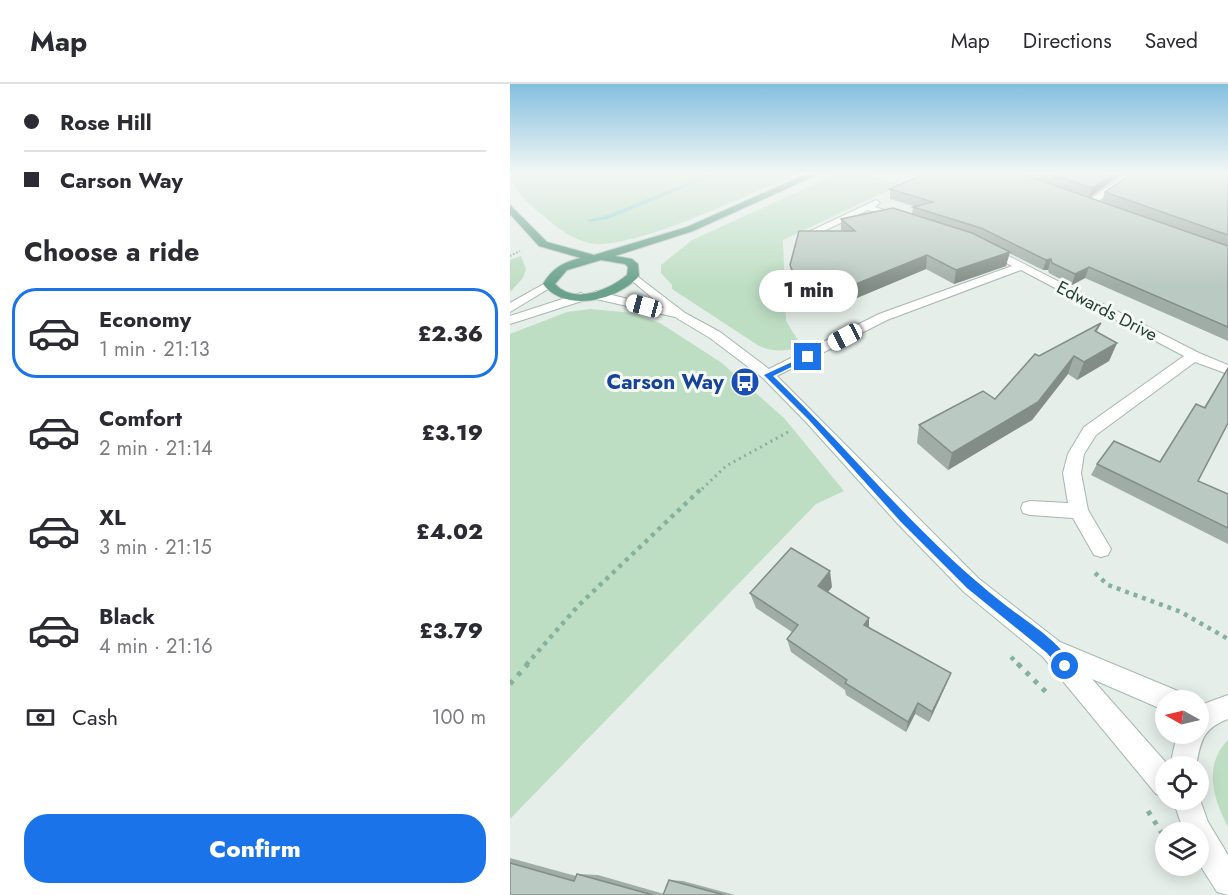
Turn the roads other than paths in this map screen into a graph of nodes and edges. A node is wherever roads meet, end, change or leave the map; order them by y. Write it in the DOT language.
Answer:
graph roads {
  1 [pos="511,210"];
  2 [pos="733,210"];
  3 [pos="860,210"];
  4 [pos="875,210"];
  5 [pos="909,220"];
  6 [pos="690,229"];
  7 [pos="807,235"];
  8 [pos="975,242"];
  9 [pos="544,253"];
  10 [pos="598,258"];
  11 [pos="640,263"];
  12 [pos="1019,267"];
  13 [pos="550,282"];
  14 [pos="596,295"];
  15 [pos="581,297"];
  16 [pos="510,308"];
  17 [pos="681,316"];
  18 [pos="510,320"];
  19 [pos="1194,356"];
  20 [pos="1228,370"];
  21 [pos="768,375"];
  22 [pos="1030,508"];
  23 [pos="1079,511"];
  24 [pos="1101,549"];
  25 [pos="1051,649"];
  26 [pos="1155,694"];
  27 [pos="1228,707"];
  28 [pos="1209,716"];
  29 [pos="1155,771"];
  30 [pos="1188,810"];
  31 [pos="1228,881"];
  1 -- 9 [label="main road"];
  2 -- 6 [label="main road"];
  3 -- 7 [label="street"];
  4 -- 5 [label="street"];
  6 -- 10 [label="main road"];
  6 -- 11 [label="main road"];
  8 -- 12 [label="street, Edwards Drive"];
  9 -- 10 [label="main road"];
  9 -- 13 [label="main road"];
  10 -- 11 [label="main road"];
  10 -- 13 [label="main road"];
  11 -- 14 [label="main road"];
  11 -- 17 [label="street"];
  12 -- 19 [label="street, Edwards Drive"];
  12 -- 21 [label="street"];
  13 -- 15 [label="main road"];
  13 -- 16 [label="street"];
  14 -- 15 [label="main road"];
  14 -- 17 [label="street"];
  15 -- 18 [label="street"];
  17 -- 21 [label="street"];
  19 -- 20 [label="street, Edwards Drive"];
  19 -- 23 [label="street"];
  21 -- 25 [label="street"];
  22 -- 23 [label="street"];
  23 -- 24 [label="street"];
  25 -- 26 [label="street"];
  25 -- 29 [label="street"];
  27 -- 28 [label="street"];
  30 -- 31 [label="street"];
}
